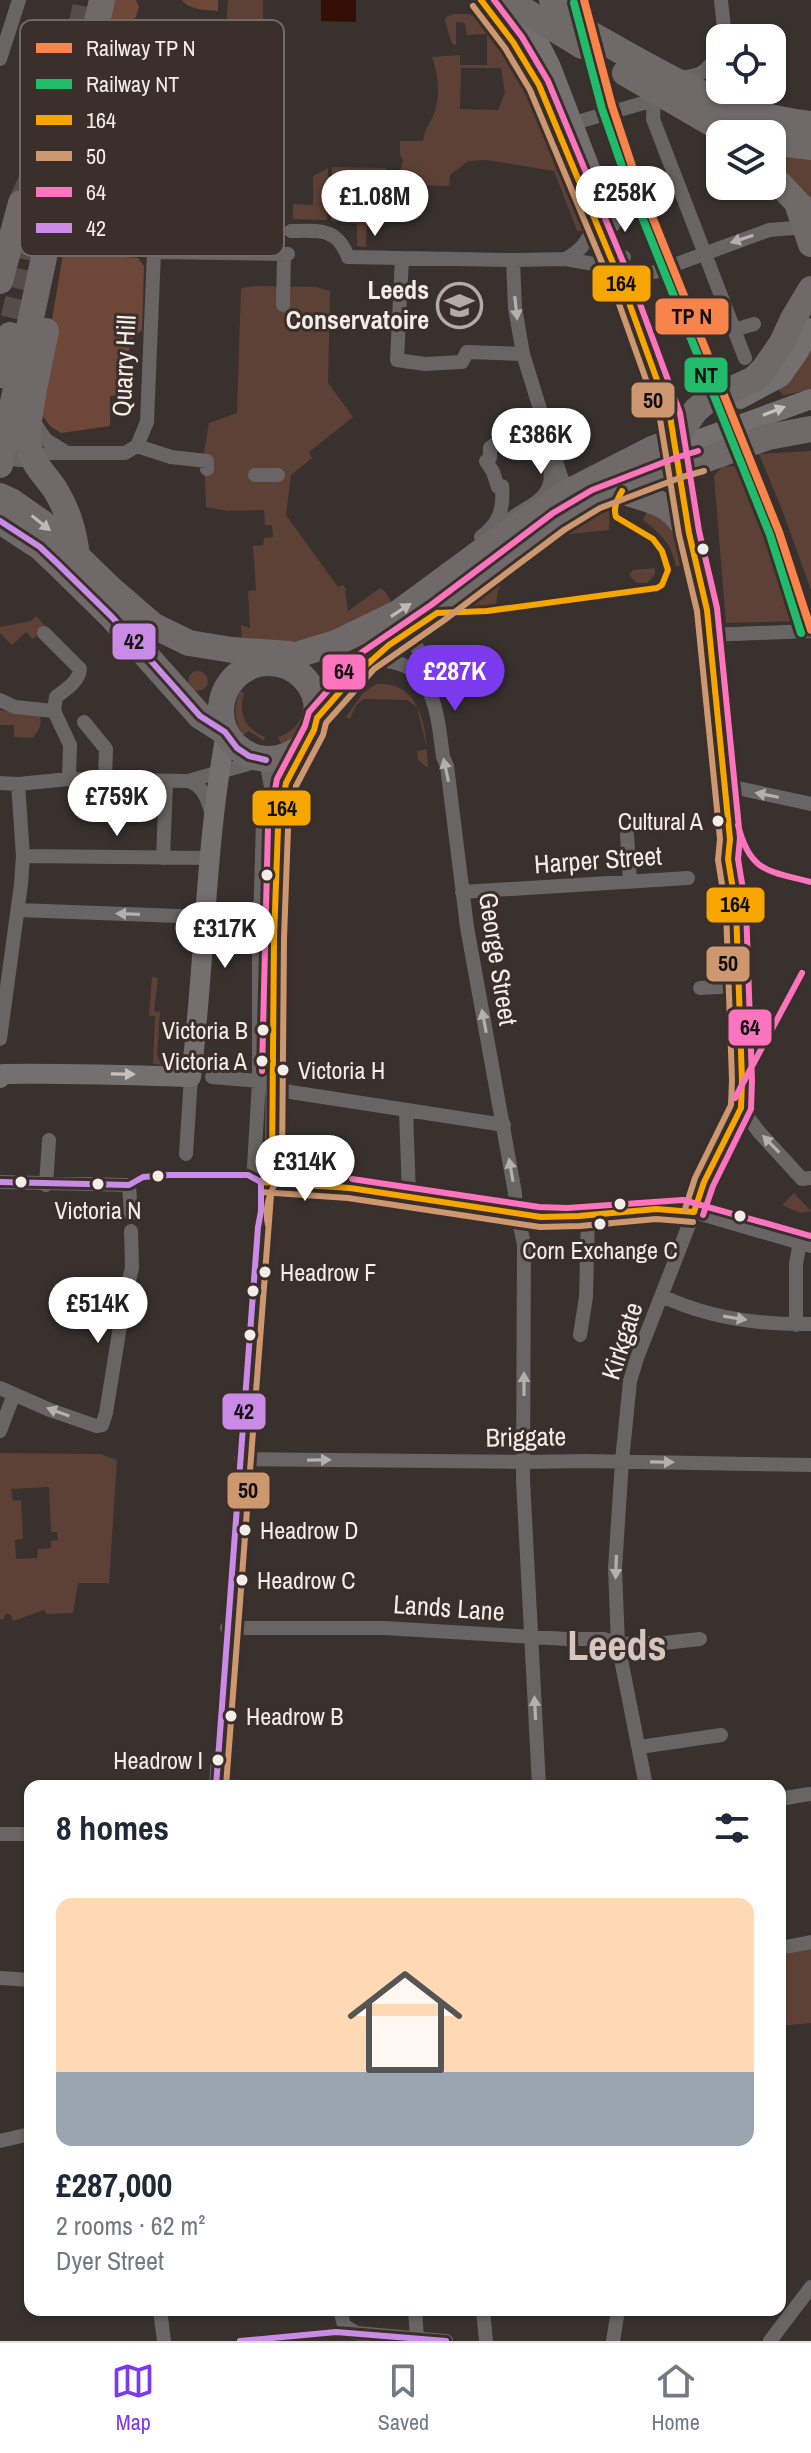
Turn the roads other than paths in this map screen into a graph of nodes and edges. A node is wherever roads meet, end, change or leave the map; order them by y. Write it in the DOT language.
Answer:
graph roads {
  1 [pos="19,0"];
  2 [pos="86,0"];
  3 [pos="102,0"];
  4 [pos="481,0"];
  5 [pos="552,0"];
  6 [pos="721,0"];
  7 [pos="515,3"];
  8 [pos="81,20"];
  9 [pos="97,20"];
  10 [pos="724,24"];
  11 [pos="583,46"];
  12 [pos="0,59"];
  13 [pos="551,67"];
  14 [pos="706,69"];
  15 [pos="661,90"];
  16 [pos="706,97"];
  17 [pos="716,104"];
  18 [pos="584,120"];
  19 [pos="733,120"];
  20 [pos="786,121"];
  21 [pos="811,124"];
  22 [pos="786,144"];
  23 [pos="811,147"];
  24 [pos="786,195"];
  25 [pos="20,207"];
  26 [pos="596,220"];
  27 [pos="807,224"];
  28 [pos="291,231"];
  29 [pos="284,254"];
  30 [pos="704,255"];
  31 [pos="27,256"];
  32 [pos="47,256"];
  33 [pos="154,256"];
  34 [pos="402,258"];
  35 [pos="565,259"];
  36 [pos="513,260"];
  37 [pos="619,261"];
  38 [pos="655,272"];
  39 [pos="0,281"];
  40 [pos="283,305"];
  41 [pos="807,315"];
  42 [pos="754,324"];
  43 [pos="734,330"];
  44 [pos="523,354"];
  45 [pos="750,369"];
  46 [pos="0,375"];
  47 [pos="811,399"];
  48 [pos="20,419"];
  49 [pos="811,429"];
  50 [pos="680,443"];
  51 [pos="137,446"];
  52 [pos="68,453"];
  53 [pos="32,455"];
  54 [pos="0,458"];
  55 [pos="0,465"];
  56 [pos="207,469"];
  57 [pos="255,475"];
  58 [pos="278,475"];
  59 [pos="54,487"];
  60 [pos="622,491"];
  61 [pos="555,494"];
  62 [pos="0,496"];
  63 [pos="0,521"];
  64 [pos="689,533"];
  65 [pos="77,556"];
  66 [pos="110,588"];
  67 [pos="811,631"];
  68 [pos="44,633"];
  69 [pos="709,635"];
  70 [pos="412,636"];
  71 [pos="304,652"];
  72 [pos="367,661"];
  73 [pos="263,664"];
  74 [pos="427,670"];
  75 [pos="0,700"];
  76 [pos="54,711"];
  77 [pos="317,718"];
  78 [pos="84,722"];
  79 [pos="226,733"];
  80 [pos="305,744"];
  81 [pos="264,760"];
  82 [pos="220,772"];
  83 [pos="69,779"];
  84 [pos="105,780"];
  85 [pos="188,781"];
  86 [pos="166,782"];
  87 [pos="0,783"];
  88 [pos="18,784"];
  89 [pos="724,785"];
  90 [pos="811,804"];
  91 [pos="215,822"];
  92 [pos="627,835"];
  93 [pos="23,856"];
  94 [pos="163,858"];
  95 [pos="210,858"];
  96 [pos="688,878"];
  97 [pos="630,882"];
  98 [pos="462,892"];
  99 [pos="18,910"];
  100 [pos="206,917"];
  101 [pos="739,986"];
  102 [pos="703,989"];
  103 [pos="0,1039"];
  104 [pos="1,1074"];
  105 [pos="201,1077"];
  106 [pos="265,1085"];
  107 [pos="741,1108"];
  108 [pos="406,1110"];
  109 [pos="504,1125"];
  110 [pos="49,1140"];
  111 [pos="186,1154"];
  112 [pos="806,1179"];
  113 [pos="0,1182"];
  114 [pos="46,1185"];
  115 [pos="409,1196"];
  116 [pos="694,1212"];
  117 [pos="131,1214"];
  118 [pos="515,1215"];
  119 [pos="588,1217"];
  120 [pos="131,1231"];
  121 [pos="806,1244"];
  122 [pos="126,1293"];
  123 [pos="662,1296"];
  124 [pos="121,1320"];
  125 [pos="803,1324"];
  126 [pos="580,1335"];
  127 [pos="0,1388"];
  128 [pos="14,1394"];
  129 [pos="0,1431"];
  130 [pos="241,1459"];
  131 [pos="622,1461"];
  132 [pos="523,1462"];
  133 [pos="811,1465"];
  134 [pos="227,1628"];
  135 [pos="531,1638"];
  136 [pos="700,1639"];
  137 [pos="618,1644"];
  138 [pos="721,1735"];
  139 [pos="640,1747"];
  140 [pos="218,1757"];
  141 [pos="216,1780"];
  142 [pos="539,1780"];
  143 [pos="645,1780"];
  144 [pos="809,1794"];
  145 [pos="786,1798"];
  146 [pos="0,1834"];
  147 [pos="24,1834"];
  148 [pos="811,1942"];
  149 [pos="786,1947"];
  150 [pos="0,1978"];
  151 [pos="24,1980"];
  152 [pos="24,2135"];
  153 [pos="0,2141"];
  154 [pos="811,2287"];
  155 [pos="161,2316"];
  156 [pos="342,2316"];
  157 [pos="415,2316"];
  158 [pos="484,2316"];
  159 [pos="617,2316"];
  160 [pos="417,2338"];
  161 [pos="164,2341"];
  162 [pos="446,2341"];
  163 [pos="486,2341"];
  164 [pos="613,2341"];
  165 [pos="770,2341"];
  1 -- 12 [label="street"];
  2 -- 8 [label="highway"];
  3 -- 9 [label="highway"];
  4 -- 26 [label="street"];
  5 -- 15 [label="highway"];
  6 -- 10 [label="street"];
  7 -- 11 [label="highway"];
  7 -- 13 [label="street"];
  11 -- 13 [label="street"];
  11 -- 15 [label="highway"];
  13 -- 37 [label="street"];
  14 -- 15 [label="street"];
  15 -- 16 [label="highway"];
  15 -- 18 [label="street"];
  15 -- 30 [label="street"];
  17 -- 19 [label="highway"];
  20 -- 21 [label="highway"];
  22 -- 23 [label="highway"];
  24 -- 27 [label="highway"];
  25 -- 39 [label="highway"];
  26 -- 35 [label="street"];
  26 -- 37 [label="street"];
  27 -- 30 [label="street, one-way"];
  28 -- 34 [label="street"];
  29 -- 40 [label="street"];
  30 -- 38 [label="street"];
  30 -- 43 [label="street"];
  31 -- 46 [label="highway"];
  32 -- 48 [label="highway"];
  33 -- 51 [label="street, Quarry Hill"];
  34 -- 36 [label="street"];
  34 -- 44 [label="street"];
  35 -- 36 [label="street"];
  35 -- 37 [label="street"];
  36 -- 44 [label="street, one-way"];
  37 -- 50 [label="street"];
  41 -- 45 [label="highway"];
  41 -- 50 [label="street"];
  42 -- 43 [label="street"];
  43 -- 45 [label="street"];
  44 -- 61 [label="street"];
  45 -- 50 [label="highway"];
  50 -- 47 [label="street, one-way"];
  48 -- 52 [label="street"];
  48 -- 53 [label="highway"];
  48 -- 55 [label="highway, bridge"];
  49 -- 50 [label="highway"];
  50 -- 60 [label="highway"];
  50 -- 61 [label="highway"];
  50 -- 64 [label="street"];
  51 -- 52 [label="street, Quarry Hill"];
  51 -- 56 [label="street"];
  52 -- 53 [label="street, Quarry Hill"];
  52 -- 59 [label="street"];
  53 -- 54 [label="street, Quarry Hill"];
  53 -- 59 [label="highway"];
  57 -- 58 [label="street"];
  59 -- 65 [label="highway"];
  60 -- 64 [label="highway"];
  60 -- 72 [label="highway"];
  61 -- 61 [label="street"];
  71 -- 61 [label="highway, one-way"];
  62 -- 65 [label="highway, one-way"];
  63 -- 79 [label="highway"];
  64 -- 69 [label="street"];
  65 -- 66 [label="highway"];
  66 -- 71 [label="highway"];
  66 -- 73 [label="highway"];
  67 -- 69 [label="street"];
  68 -- 76 [label="street"];
  69 -- 89 [label="street"];
  70 -- 74 [label="street"];
  71 -- 73 [label="highway"];
  72 -- 77 [label="highway"];
  98 -- 72 [label="street, George Street, one-way"];
  73 -- 77 [label="highway"];
  73 -- 79 [label="highway"];
  75 -- 76 [label="street"];
  76 -- 83 [label="street"];
  77 -- 80 [label="highway"];
  78 -- 84 [label="street"];
  79 -- 81 [label="highway"];
  79 -- 82 [label="street"];
  80 -- 81 [label="highway"];
  80 -- 106 [label="street"];
  81 -- 82 [label="street"];
  81 -- 106 [label="street"];
  82 -- 85 [label="street"];
  82 -- 91 [label="street"];
  83 -- 84 [label="street"];
  83 -- 88 [label="street"];
  84 -- 86 [label="street"];
  85 -- 86 [label="street"];
  85 -- 91 [label="street"];
  86 -- 94 [label="street"];
  87 -- 88 [label="street"];
  88 -- 93 [label="street"];
  90 -- 89 [label="street, one-way"];
  89 -- 101 [label="street"];
  91 -- 95 [label="street"];
  92 -- 97 [label="street"];
  93 -- 94 [label="street"];
  93 -- 99 [label="street"];
  94 -- 95 [label="street"];
  95 -- 100 [label="street"];
  96 -- 97 [label="street, Harper Street"];
  97 -- 98 [label="street, Harper Street"];
  109 -- 98 [label="street, George Street, one-way"];
  100 -- 99 [label="street, one-way"];
  99 -- 103 [label="street"];
  100 -- 105 [label="street"];
  101 -- 102 [label="street"];
  101 -- 107 [label="street"];
  104 -- 105 [label="street, one-way"];
  105 -- 106 [label="street"];
  105 -- 111 [label="street"];
  106 -- 108 [label="street"];
  106 -- 115 [label="street"];
  112 -- 107 [label="street, one-way"];
  107 -- 116 [label="street, Kirkgate"];
  108 -- 109 [label="street"];
  108 -- 115 [label="street"];
  118 -- 109 [label="street, George Street, one-way"];
  110 -- 114 [label="street"];
  113 -- 114 [label="street"];
  114 -- 117 [label="street"];
  115 -- 118 [label="street"];
  116 -- 121 [label="street"];
  116 -- 123 [label="street, Kirkgate"];
  132 -- 118 [label="street, George Street, one-way"];
  119 -- 126 [label="street"];
  120 -- 122 [label="street"];
  121 -- 125 [label="street"];
  123 -- 125 [label="street, one-way"];
  123 -- 131 [label="street, Kirkgate"];
  124 -- 128 [label="street, one-way"];
  127 -- 128 [label="street"];
  128 -- 129 [label="street"];
  130 -- 132 [label="street, Briggate, one-way"];
  131 -- 132 [label="street, Briggate"];
  131 -- 133 [label="street, Briggate, one-way"];
  131 -- 137 [label="street, Kirkgate, one-way"];
  132 -- 135 [label="street, George Street"];
  134 -- 135 [label="street, Lands Lane"];
  135 -- 137 [label="street, Lands Lane"];
  142 -- 135 [label="street, George Street, one-way"];
  136 -- 137 [label="street, Lands Lane"];
  137 -- 139 [label="street, Kirkgate"];
  138 -- 139 [label="street"];
  139 -- 143 [label="street, Kirkgate"];
  140 -- 141 [label="street"];
  144 -- 145 [label="street"];
  146 -- 147 [label="street"];
  148 -- 149 [label="street"];
  150 -- 151 [label="street"];
  152 -- 153 [label="street"];
  154 -- 165 [label="street"];
  155 -- 161 [label="street"];
  156 -- 160 [label="street"];
  157 -- 160 [label="street"];
  158 -- 163 [label="street"];
  159 -- 164 [label="street"];
  160 -- 162 [label="street"];
}
